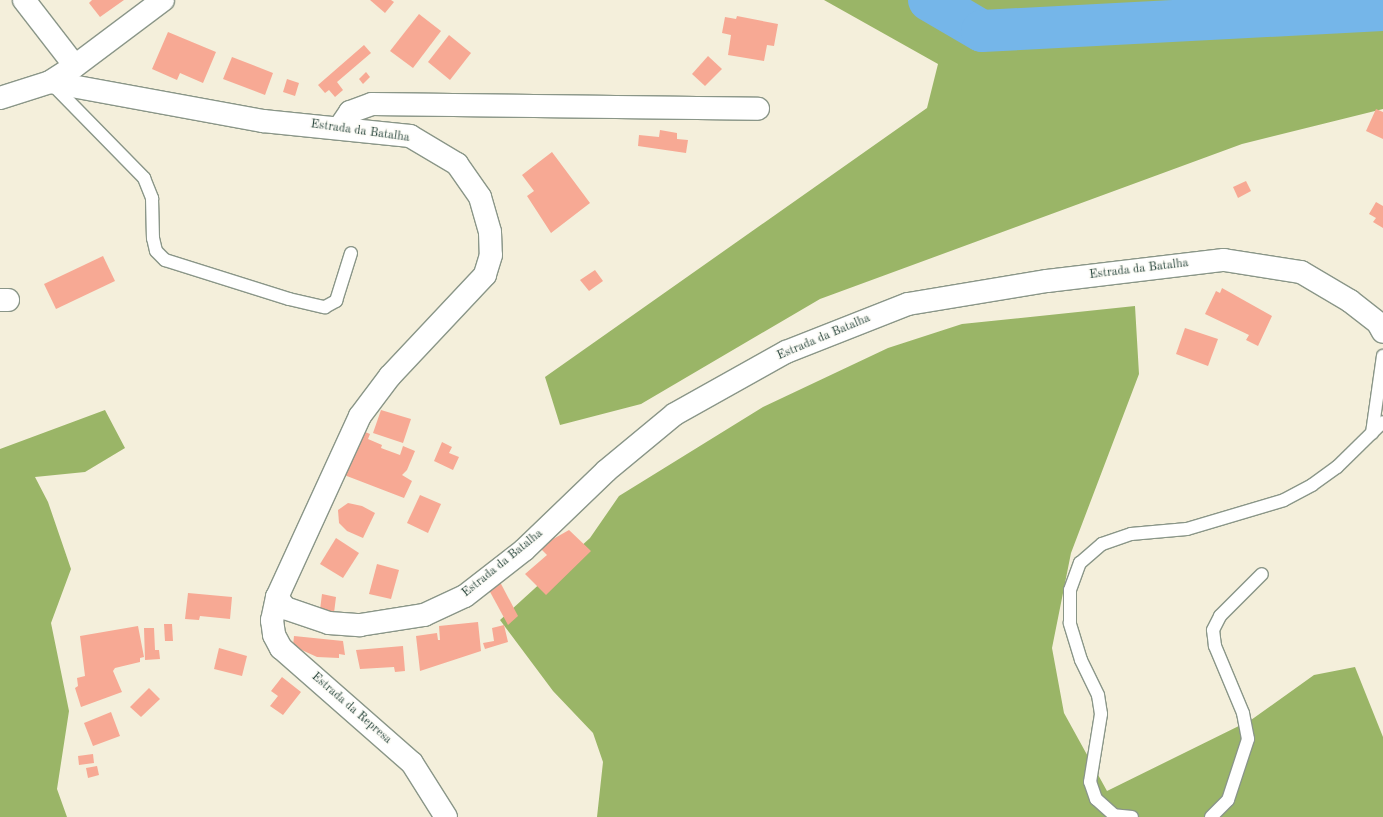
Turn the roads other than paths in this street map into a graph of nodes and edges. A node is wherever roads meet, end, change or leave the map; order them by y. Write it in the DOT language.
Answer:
graph roads {
  1 [pos="24,0"];
  2 [pos="163,0"];
  3 [pos="75,66"];
  4 [pos="50,82"];
  5 [pos="0,98"];
  6 [pos="758,109"];
  7 [pos="340,127"];
  8 [pos="351,253"];
  9 [pos="1383,332"];
  10 [pos="1383,356"];
  11 [pos="1383,422"];
  12 [pos="1372,433"];
  13 [pos="1262,574"];
  14 [pos="277,597"];
  15 [pos="446,817"];
  16 [pos="1132,817"];
  17 [pos="1211,817"];
  1 -- 3 [label="street"];
  2 -- 3 [label="street, Estrada da Batalha"];
  3 -- 4 [label="street, Estrada da Batalha"];
  4 -- 5 [label="street, Estrada da Batalha"];
  4 -- 7 [label="street, Estrada da Batalha"];
  4 -- 8 [label="lane"];
  6 -- 7 [label="street"];
  7 -- 14 [label="street, Estrada da Batalha"];
  9 -- 14 [label="street, Estrada da Batalha"];
  10 -- 12 [label="lane"];
  11 -- 12 [label="lane"];
  12 -- 16 [label="lane"];
  13 -- 17 [label="lane"];
  14 -- 15 [label="street, Estrada da Represa"];
}
